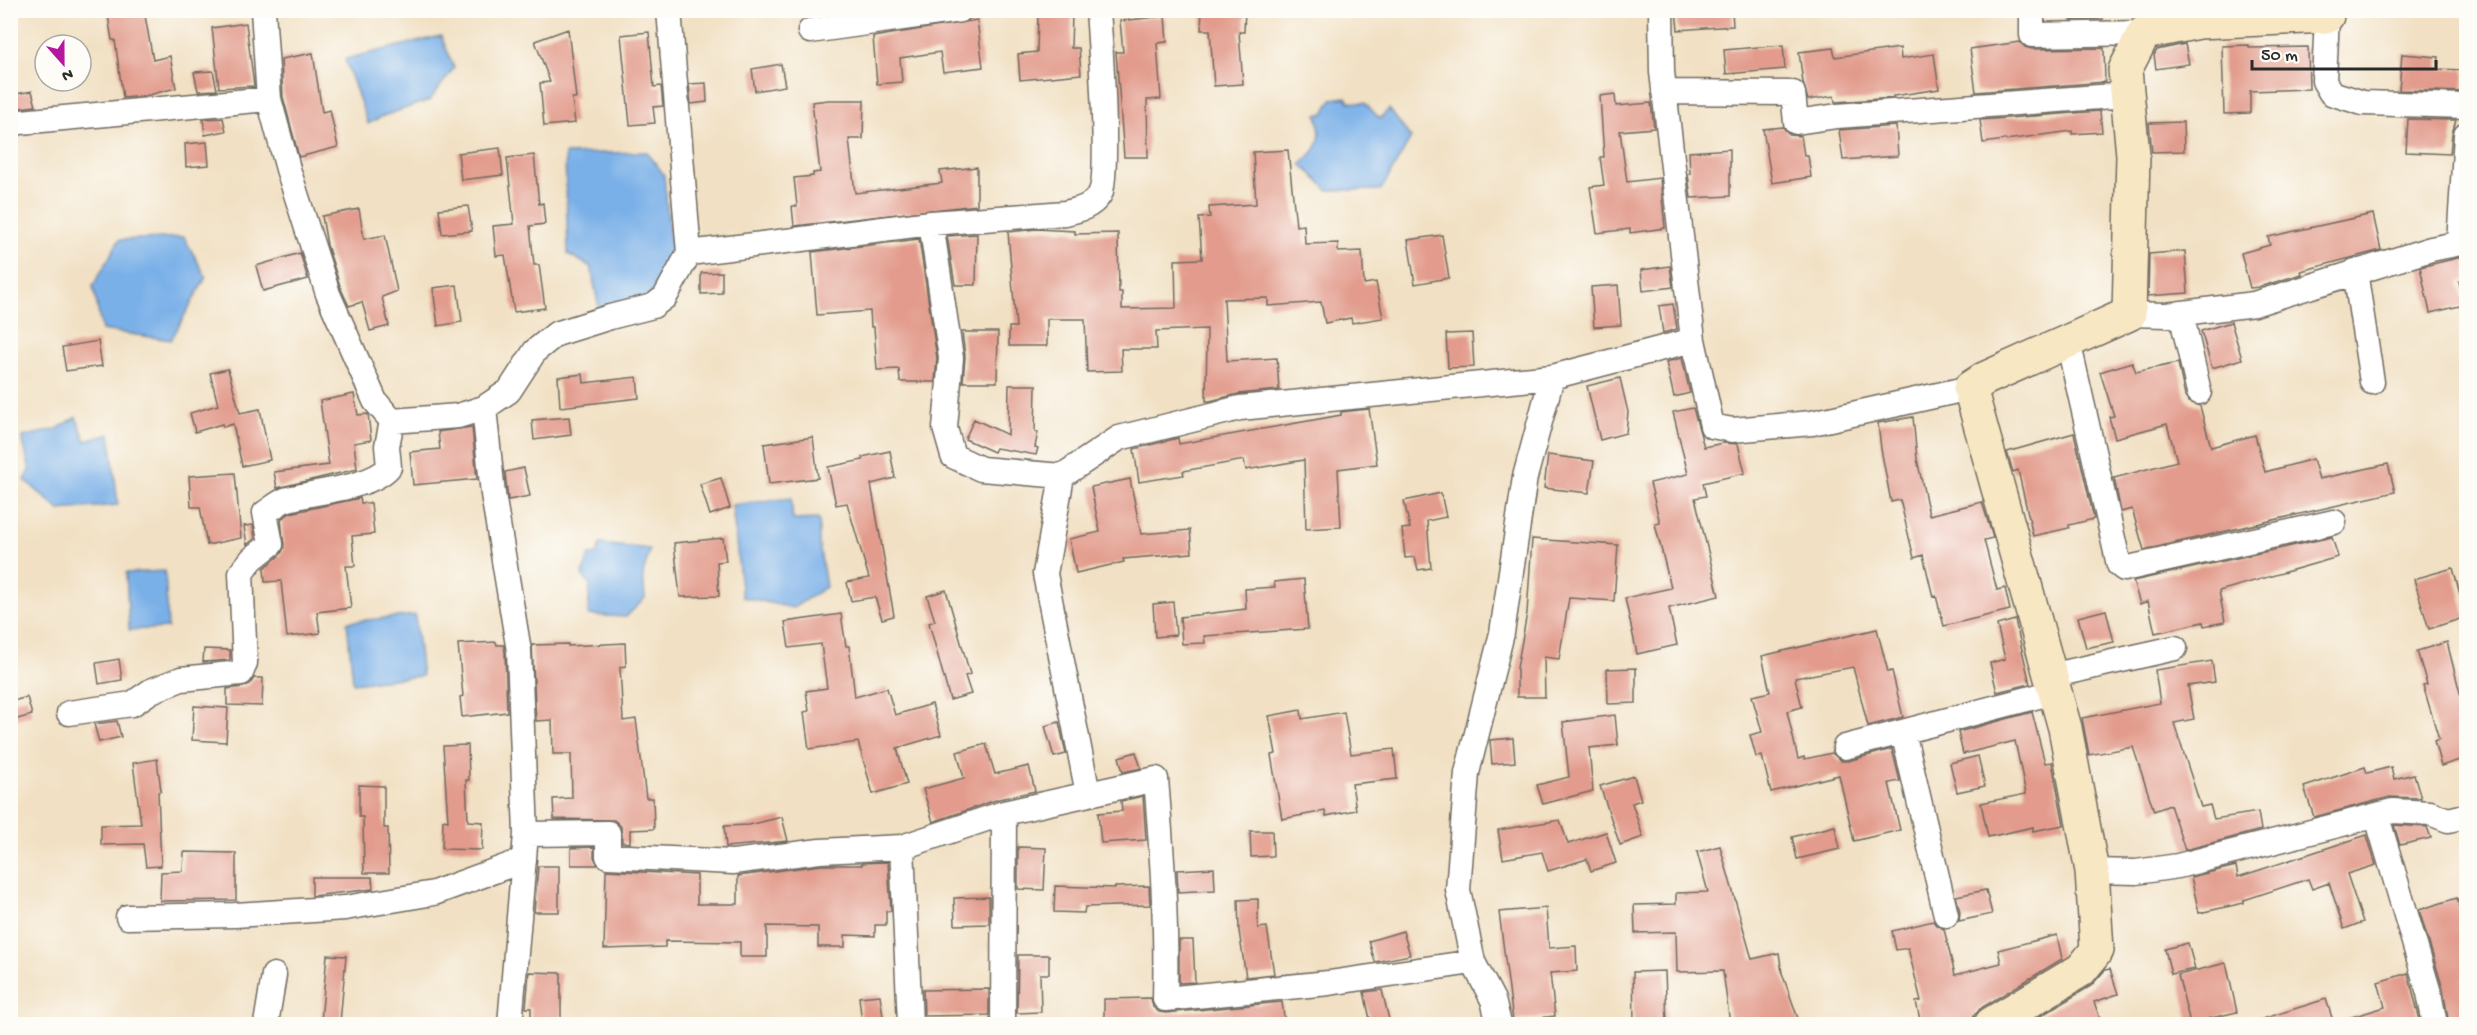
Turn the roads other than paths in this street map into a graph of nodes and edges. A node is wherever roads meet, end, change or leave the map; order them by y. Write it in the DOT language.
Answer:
graph roads {
  1 [pos="262,10"];
  2 [pos="669,10"];
  3 [pos="960,10"];
  4 [pos="1098,10"];
  5 [pos="1660,10"];
  6 [pos="2032,10"];
  7 [pos="2327,13"];
  8 [pos="810,31"];
  9 [pos="2144,33"];
  10 [pos="1664,92"];
  11 [pos="2127,94"];
  12 [pos="269,99"];
  13 [pos="2466,106"];
  14 [pos="10,123"];
  15 [pos="2466,135"];
  16 [pos="931,223"];
  17 [pos="2463,243"];
  18 [pos="689,253"];
  19 [pos="2355,272"];
  20 [pos="2181,313"];
  21 [pos="2129,314"];
  22 [pos="1693,340"];
  23 [pos="2068,341"];
  24 [pos="1552,377"];
  25 [pos="2372,382"];
  26 [pos="1970,388"];
  27 [pos="2199,392"];
  28 [pos="484,408"];
  29 [pos="392,421"];
  30 [pos="1062,476"];
  31 [pos="2334,522"];
  32 [pos="2175,648"];
  33 [pos="2052,684"];
  34 [pos="69,713"];
  35 [pos="1903,732"];
  36 [pos="1845,747"];
  37 [pos="1088,794"];
  38 [pos="1004,813"];
  39 [pos="2466,816"];
  40 [pos="2377,817"];
  41 [pos="526,834"];
  42 [pos="902,848"];
  43 [pos="524,860"];
  44 [pos="2092,871"];
  45 [pos="1946,915"];
  46 [pos="128,917"];
  47 [pos="1473,962"];
  48 [pos="274,975"];
  49 [pos="266,1024"];
  50 [pos="510,1024"];
  51 [pos="910,1024"];
  52 [pos="1003,1024"];
  53 [pos="1499,1024"];
  54 [pos="1990,1024"];
  55 [pos="2435,1024"];
  1 -- 12 [label="street"];
  2 -- 18 [label="street"];
  3 -- 8 [label="street"];
  4 -- 16 [label="street"];
  5 -- 10 [label="street"];
  6 -- 9 [label="street"];
  7 -- 9 [label="street"];
  7 -- 13 [label="street"];
  9 -- 11 [label="street"];
  10 -- 11 [label="street"];
  10 -- 22 [label="street"];
  11 -- 21 [label="street"];
  12 -- 14 [label="street"];
  12 -- 29 [label="street"];
  15 -- 17 [label="street"];
  16 -- 18 [label="street"];
  16 -- 30 [label="street"];
  17 -- 19 [label="street"];
  18 -- 28 [label="street"];
  19 -- 20 [label="street"];
  19 -- 25 [label="street"];
  20 -- 21 [label="street"];
  20 -- 27 [label="street"];
  21 -- 23 [label="street"];
  22 -- 24 [label="street"];
  22 -- 26 [label="street"];
  23 -- 26 [label="street"];
  23 -- 31 [label="street"];
  24 -- 30 [label="street"];
  24 -- 47 [label="street"];
  26 -- 33 [label="street"];
  28 -- 29 [label="street"];
  28 -- 41 [label="street"];
  29 -- 34 [label="street"];
  30 -- 37 [label="street"];
  32 -- 33 [label="street"];
  33 -- 35 [label="street"];
  33 -- 44 [label="street"];
  35 -- 36 [label="street"];
  35 -- 45 [label="street"];
  37 -- 38 [label="street"];
  37 -- 47 [label="street"];
  38 -- 42 [label="street"];
  38 -- 52 [label="street"];
  39 -- 40 [label="street"];
  40 -- 44 [label="street"];
  40 -- 55 [label="street"];
  41 -- 42 [label="street"];
  41 -- 43 [label="street"];
  42 -- 51 [label="street"];
  43 -- 46 [label="street"];
  43 -- 50 [label="street"];
  44 -- 54 [label="street"];
  47 -- 53 [label="street"];
  48 -- 49 [label="street"];
}
